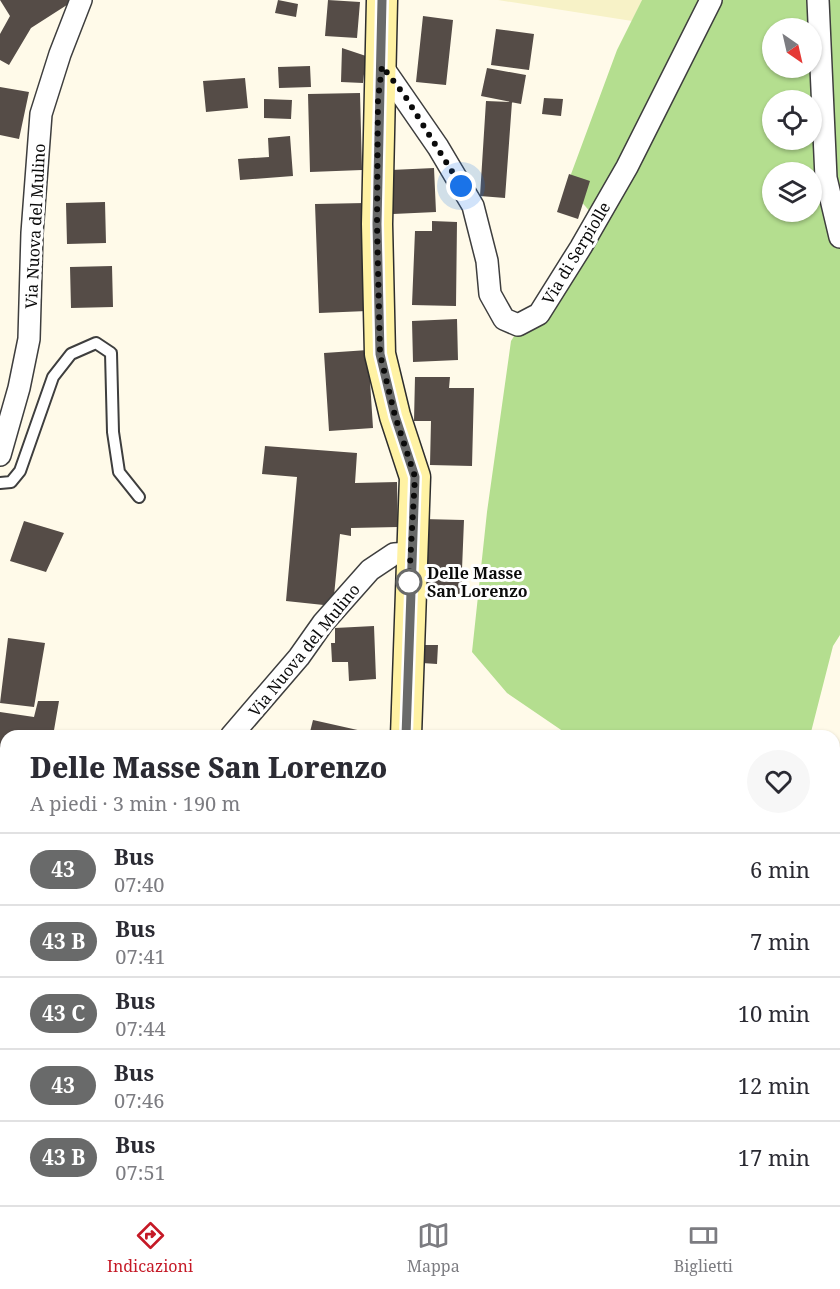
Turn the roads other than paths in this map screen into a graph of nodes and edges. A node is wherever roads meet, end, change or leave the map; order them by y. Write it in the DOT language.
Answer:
graph roads {
  1 [pos="81,0"];
  2 [pos="382,0"];
  3 [pos="711,0"];
  4 [pos="818,0"];
  5 [pos="382,66"];
  6 [pos="840,237"];
  7 [pos="0,455"];
  8 [pos="0,483"];
  9 [pos="139,497"];
  10 [pos="411,553"];
  11 [pos="236,730"];
  12 [pos="406,730"];
  1 -- 7 [label="street, Via Nuova del Mulino"];
  2 -- 5 [label="street"];
  3 -- 5 [label="street, Via di Serpiolle"];
  4 -- 6 [label="street"];
  5 -- 10 [label="street"];
  8 -- 9 [label="lane"];
  10 -- 11 [label="street, Via Nuova del Mulino"];
  10 -- 12 [label="street"];
}
